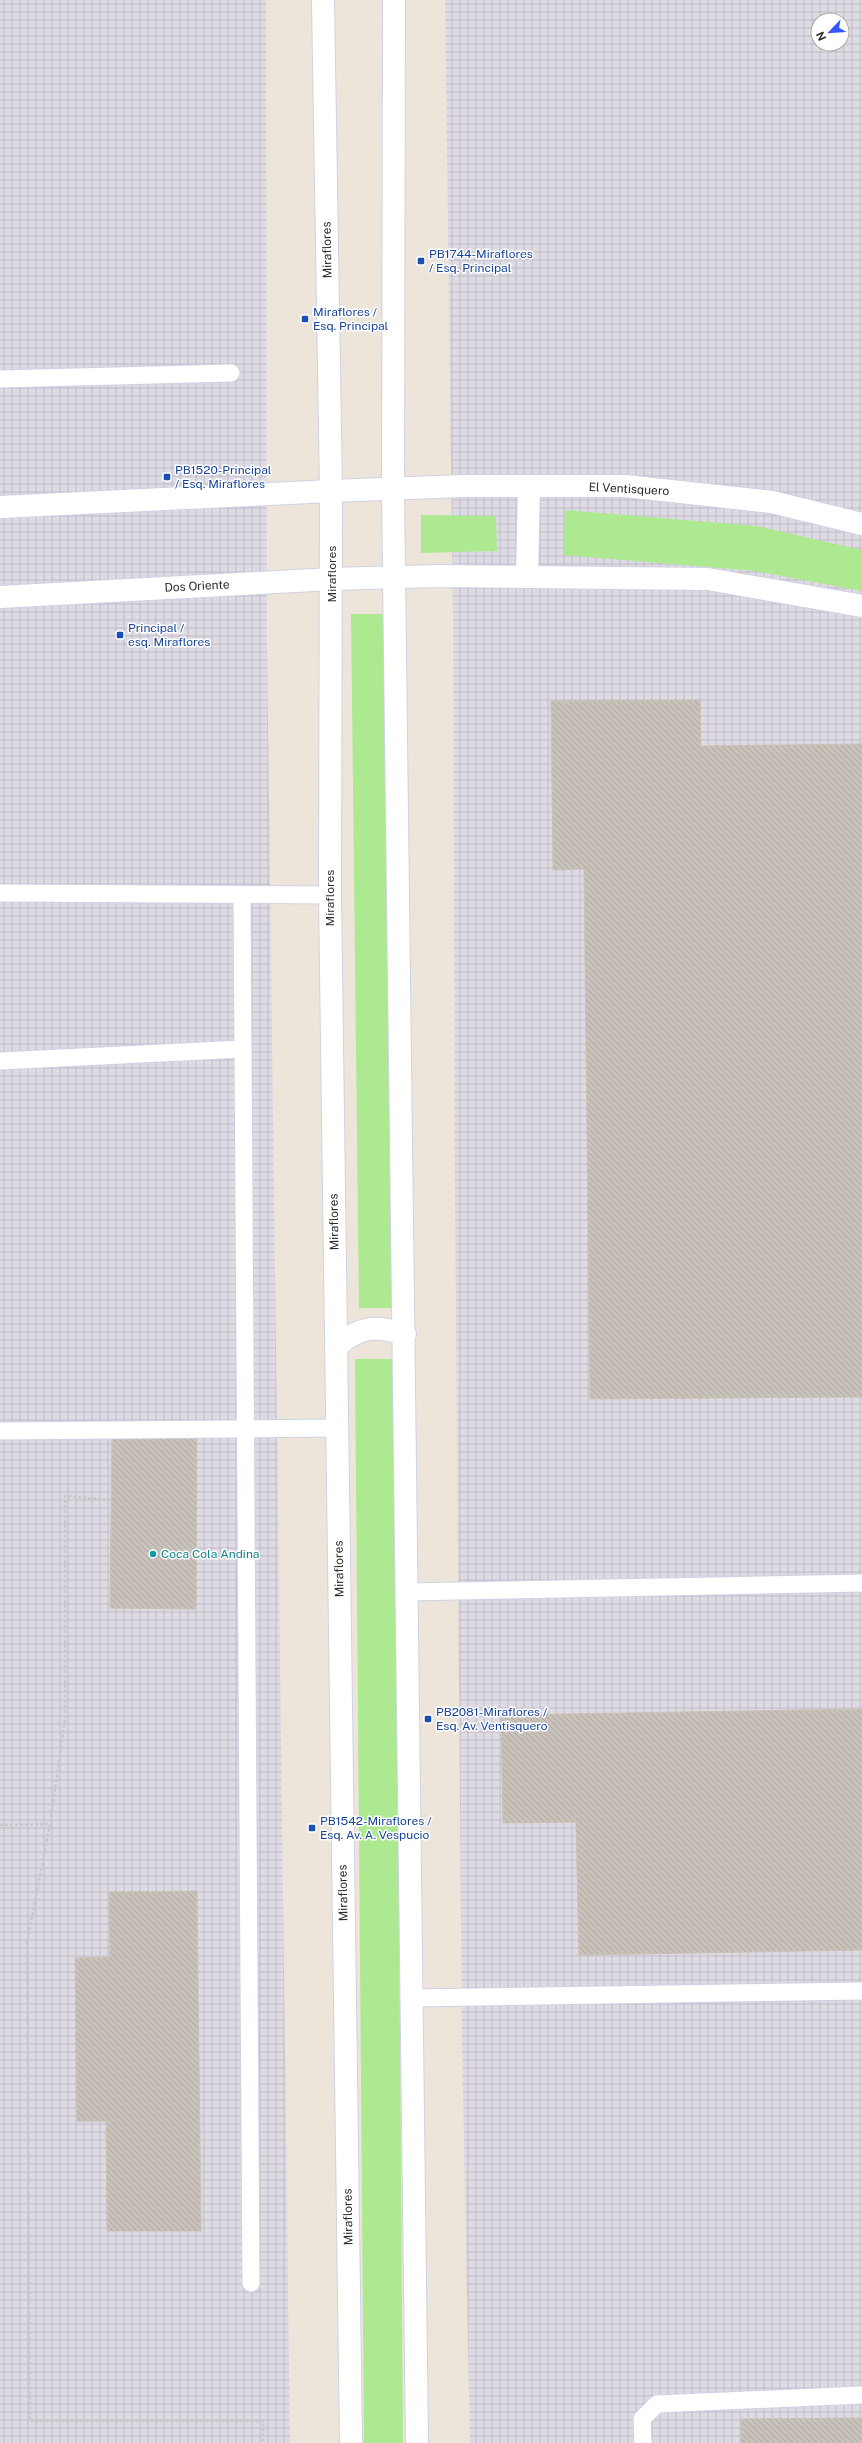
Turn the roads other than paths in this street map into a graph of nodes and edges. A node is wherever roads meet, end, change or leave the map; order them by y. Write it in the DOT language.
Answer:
graph roads {
  1 [pos="323,0"];
  2 [pos="394,0"];
  3 [pos="231,372"];
  4 [pos="0,379"];
  5 [pos="530,486"];
  6 [pos="393,490"];
  7 [pos="331,491"];
  8 [pos="0,507"];
  9 [pos="862,524"];
  10 [pos="395,577"];
  11 [pos="527,577"];
  12 [pos="332,579"];
  13 [pos="0,597"];
  14 [pos="862,606"];
  15 [pos="0,893"];
  16 [pos="242,895"];
  17 [pos="330,895"];
  18 [pos="243,1049"];
  19 [pos="0,1061"];
  20 [pos="405,1334"];
  21 [pos="336,1347"];
  22 [pos="337,1428"];
  23 [pos="245,1429"];
  24 [pos="0,1431"];
  25 [pos="862,1584"];
  26 [pos="406,1592"];
  27 [pos="862,1991"];
  28 [pos="412,1998"];
  29 [pos="251,2283"];
  30 [pos="862,2395"];
  31 [pos="351,2443"];
  32 [pos="417,2443"];
  33 [pos="643,2443"];
  1 -- 7 [label="main road, Miraflores"];
  2 -- 6 [label="main road"];
  3 -- 4 [label="lane"];
  5 -- 6 [label="main road, El Ventisquero"];
  5 -- 9 [label="main road, El Ventisquero"];
  5 -- 11 [label="main road"];
  6 -- 7 [label="main road"];
  6 -- 10 [label="main road"];
  7 -- 8 [label="main road"];
  7 -- 12 [label="main road, Miraflores"];
  10 -- 11 [label="main road"];
  10 -- 12 [label="main road, Dos Oriente"];
  10 -- 20 [label="main road"];
  11 -- 14 [label="main road"];
  12 -- 13 [label="main road, Dos Oriente"];
  12 -- 17 [label="main road, Miraflores"];
  15 -- 16 [label="lane"];
  16 -- 17 [label="lane"];
  16 -- 18 [label="lane"];
  17 -- 21 [label="main road, Miraflores"];
  18 -- 19 [label="lane"];
  18 -- 23 [label="lane"];
  20 -- 21 [label="main road"];
  20 -- 26 [label="main road"];
  21 -- 22 [label="main road, Miraflores"];
  22 -- 23 [label="lane"];
  22 -- 31 [label="main road, Miraflores"];
  23 -- 24 [label="lane"];
  23 -- 29 [label="lane"];
  25 -- 26 [label="lane"];
  26 -- 28 [label="main road"];
  27 -- 28 [label="lane"];
  28 -- 32 [label="main road"];
  30 -- 33 [label="lane"];
}
